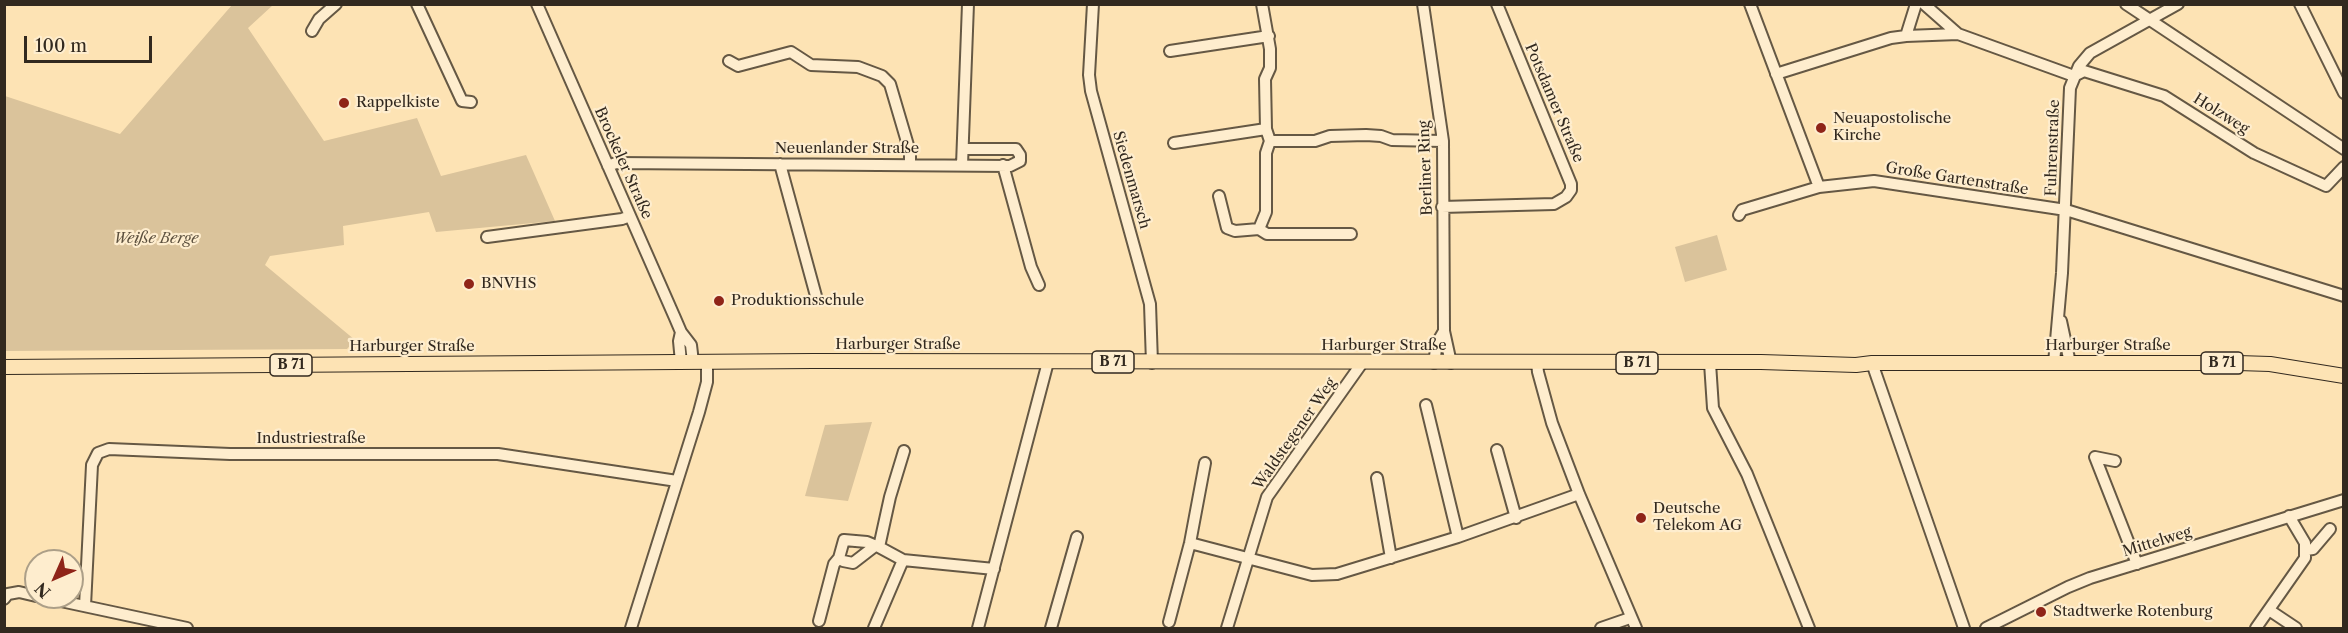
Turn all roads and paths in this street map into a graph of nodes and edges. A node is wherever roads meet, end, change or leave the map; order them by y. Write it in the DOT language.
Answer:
graph roads {
  1 [pos="336,4"];
  2 [pos="417,4"];
  3 [pos="537,4"];
  4 [pos="968,4"];
  5 [pos="1093,4"];
  6 [pos="1262,4"];
  7 [pos="1423,4"];
  8 [pos="1497,4"];
  9 [pos="1750,4"];
  10 [pos="1916,4"];
  11 [pos="1924,4"];
  12 [pos="2126,4"];
  13 [pos="2178,4"];
  14 [pos="2300,4"];
  15 [pos="2149,20"];
  16 [pos="312,31"];
  17 [pos="1958,34"];
  18 [pos="1269,36"];
  19 [pos="1906,36"];
  20 [pos="1170,51"];
  21 [pos="729,61"];
  22 [pos="1776,74"];
  23 [pos="2074,76"];
  24 [pos="2343,93"];
  25 [pos="471,102"];
  26 [pos="1266,129"];
  27 [pos="1270,141"];
  28 [pos="1443,141"];
  29 [pos="1174,144"];
  30 [pos="964,149"];
  31 [pos="2343,150"];
  32 [pos="780,164"];
  33 [pos="910,165"];
  34 [pos="962,165"];
  35 [pos="1003,165"];
  36 [pos="608,166"];
  37 [pos="2343,167"];
  38 [pos="1819,187"];
  39 [pos="1219,195"];
  40 [pos="1442,207"];
  41 [pos="2066,210"];
  42 [pos="1739,215"];
  43 [pos="630,216"];
  44 [pos="1259,229"];
  45 [pos="1351,234"];
  46 [pos="487,237"];
  47 [pos="1039,285"];
  48 [pos="816,296"];
  49 [pos="2343,296"];
  50 [pos="2060,315"];
  51 [pos="1444,331"];
  52 [pos="693,362"];
  53 [pos="1047,362"];
  54 [pos="1152,363"];
  55 [pos="1362,363"];
  56 [pos="1434,363"];
  57 [pos="1451,363"];
  58 [pos="1537,363"];
  59 [pos="1710,363"];
  60 [pos="1872,363"];
  61 [pos="2054,363"];
  62 [pos="2070,363"];
  63 [pos="4,367"];
  64 [pos="2343,376"];
  65 [pos="1426,405"];
  66 [pos="1497,450"];
  67 [pos="904,451"];
  68 [pos="2115,461"];
  69 [pos="1204,463"];
  70 [pos="1377,478"];
  71 [pos="677,482"];
  72 [pos="1579,494"];
  73 [pos="2343,500"];
  74 [pos="2289,516"];
  75 [pos="1516,518"];
  76 [pos="2330,529"];
  77 [pos="1077,537"];
  78 [pos="1458,537"];
  79 [pos="1190,543"];
  80 [pos="877,546"];
  81 [pos="2306,550"];
  82 [pos="839,558"];
  83 [pos="1390,558"];
  84 [pos="1249,559"];
  85 [pos="903,560"];
  86 [pos="2138,564"];
  87 [pos="994,569"];
  88 [pos="24,593"];
  89 [pos="4,599"];
  90 [pos="85,606"];
  91 [pos="2269,610"];
  92 [pos="819,621"];
  93 [pos="1169,622"];
  94 [pos="1633,623"];
  95 [pos="188,628"];
  96 [pos="631,628"];
  97 [pos="874,628"];
  98 [pos="979,628"];
  99 [pos="1051,628"];
  100 [pos="1227,628"];
  101 [pos="1601,628"];
  102 [pos="1809,628"];
  103 [pos="1964,628"];
  104 [pos="1986,628"];
  105 [pos="2256,628"];
  106 [pos="2296,628"];
  1 -- 16 [label="street"];
  2 -- 25 [label="street"];
  3 -- 36 [label="street, Brockeler Straße"];
  4 -- 30 [label="street"];
  5 -- 54 [label="street, Siedenmarsch"];
  6 -- 18 [label="street"];
  7 -- 28 [label="street, Berliner Ring"];
  8 -- 40 [label="street, Potsdamer Straße"];
  9 -- 22 [label="street"];
  10 -- 19 [label="street"];
  11 -- 17 [label="street"];
  12 -- 15 [label="street"];
  13 -- 15 [label="street, Fuhrenstraße"];
  14 -- 24 [label="street"];
  15 -- 23 [label="street, Fuhrenstraße"];
  15 -- 31 [label="street"];
  17 -- 19 [label="street"];
  17 -- 23 [label="street"];
  18 -- 20 [label="street"];
  18 -- 26 [label="street"];
  19 -- 22 [label="street"];
  21 -- 33 [label="street"];
  22 -- 38 [label="street"];
  23 -- 37 [label="street, Holzweg"];
  23 -- 41 [label="street, Fuhrenstraße"];
  26 -- 27 [label="street"];
  26 -- 29 [label="street"];
  27 -- 28 [label="street"];
  27 -- 44 [label="street"];
  28 -- 40 [label="street, Berliner Ring"];
  30 -- 34 [label="street"];
  30 -- 35 [label="street"];
  32 -- 33 [label="street, Neuenlander Straße"];
  32 -- 36 [label="street, Neuenlander Straße"];
  32 -- 48 [label="street"];
  33 -- 34 [label="street, Neuenlander Straße"];
  34 -- 35 [label="street, Neuenlander Straße"];
  35 -- 47 [label="street"];
  36 -- 43 [label="street, Brockeler Straße"];
  38 -- 41 [label="street, Große Gartenstraße"];
  38 -- 42 [label="street, Große Gartenstraße"];
  39 -- 44 [label="street"];
  40 -- 51 [label="street, Berliner Ring"];
  41 -- 49 [label="street, Große Gartenstraße"];
  41 -- 50 [label="street, Fuhrenstraße"];
  43 -- 46 [label="street"];
  43 -- 52 [label="street, Brockeler Straße"];
  44 -- 45 [label="street"];
  50 -- 61 [label="street, Fuhrenstraße"];
  50 -- 62 [label="street, Fuhrenstraße"];
  51 -- 56 [label="street, Berliner Ring"];
  51 -- 57 [label="street, Berliner Ring"];
  52 -- 53 [label="main road, Harburger Straße / B 71"];
  52 -- 63 [label="main road, Harburger Straße / B 71"];
  52 -- 71 [label="street"];
  53 -- 54 [label="main road, Harburger Straße / B 71"];
  53 -- 87 [label="street"];
  54 -- 55 [label="main road, Harburger Straße / B 71"];
  55 -- 56 [label="main road, Harburger Straße / B 71"];
  55 -- 84 [label="street, Waldstegener Weg"];
  56 -- 57 [label="main road, Harburger Straße / B 71"];
  57 -- 58 [label="main road, Harburger Straße / B 71"];
  58 -- 59 [label="main road, Harburger Straße / B 71"];
  58 -- 72 [label="street"];
  59 -- 60 [label="main road, Harburger Straße / B 71"];
  59 -- 102 [label="street"];
  60 -- 61 [label="main road, Harburger Straße / B 71"];
  60 -- 103 [label="street"];
  61 -- 62 [label="main road, Harburger Straße / B 71"];
  62 -- 64 [label="main road, Harburger Straße / B 71"];
  65 -- 78 [label="street"];
  66 -- 75 [label="street"];
  67 -- 80 [label="street"];
  68 -- 86 [label="street"];
  69 -- 79 [label="street"];
  70 -- 83 [label="street"];
  71 -- 90 [label="street, Industriestraße"];
  71 -- 96 [label="street"];
  72 -- 75 [label="street"];
  72 -- 94 [label="street"];
  73 -- 74 [label="street, Mittelweg"];
  74 -- 81 [label="street"];
  74 -- 86 [label="street, Mittelweg"];
  75 -- 78 [label="street"];
  76 -- 81 [label="street"];
  77 -- 99 [label="street"];
  78 -- 83 [label="street"];
  79 -- 84 [label="street"];
  79 -- 93 [label="street"];
  80 -- 82 [label="street"];
  80 -- 82 [label="street"];
  80 -- 85 [label="street"];
  81 -- 91 [label="street"];
  82 -- 92 [label="street"];
  83 -- 84 [label="street"];
  84 -- 100 [label="street, Waldstegener Weg"];
  85 -- 87 [label="street"];
  85 -- 97 [label="street"];
  86 -- 104 [label="street, Mittelweg"];
  87 -- 98 [label="street"];
  88 -- 89 [label="street"];
  90 -- 95 [label="street"];
  91 -- 105 [label="street"];
  91 -- 106 [label="street"];
  94 -- 101 [label="street"];
}
